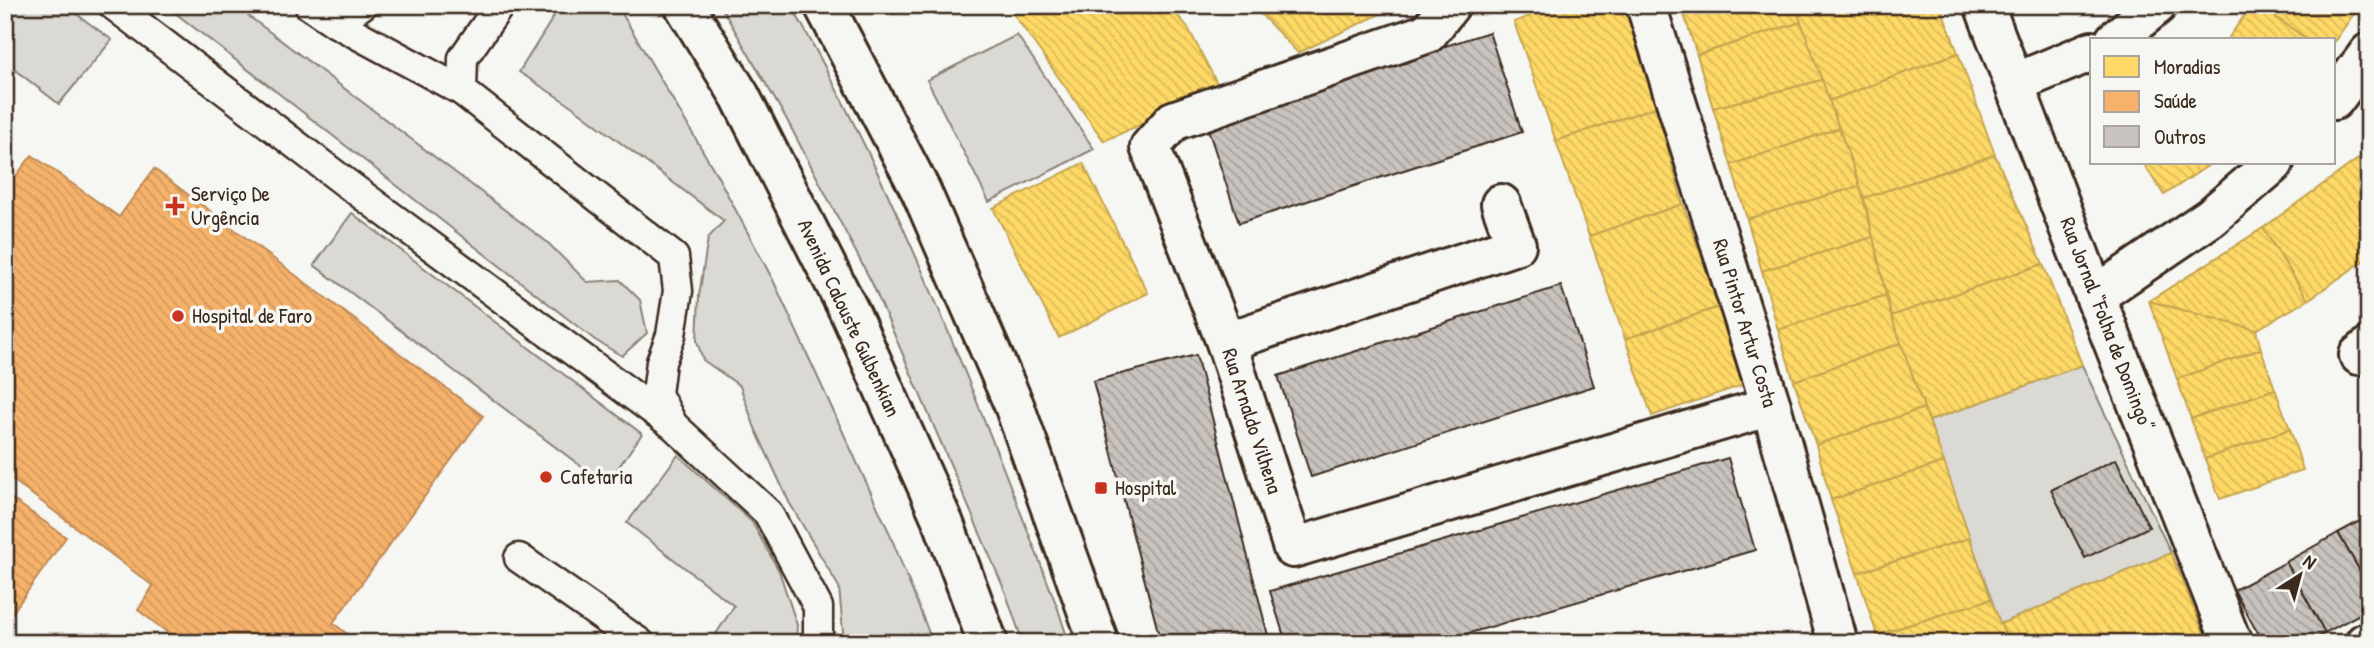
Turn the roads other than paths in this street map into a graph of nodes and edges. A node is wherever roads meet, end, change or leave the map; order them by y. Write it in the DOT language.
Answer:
graph roads {
  1 [pos="113,5"];
  2 [pos="309,5"];
  3 [pos="362,5"];
  4 [pos="500,5"];
  5 [pos="684,5"];
  6 [pos="824,5"];
  7 [pos="1450,5"];
  8 [pos="1646,5"];
  9 [pos="1984,5"];
  10 [pos="2157,5"];
  11 [pos="336,23"];
  12 [pos="2117,38"];
  13 [pos="2090,52"];
  14 [pos="2369,53"];
  15 [pos="2015,83"];
  16 [pos="462,91"];
  17 [pos="2336,97"];
  18 [pos="2273,164"];
  19 [pos="1501,204"];
  20 [pos="2095,296"];
  21 [pos="1226,342"];
  22 [pos="661,362"];
  23 [pos="599,371"];
  24 [pos="1771,406"];
  25 [pos="673,425"];
  26 [pos="520,558"];
  27 [pos="640,643"];
  28 [pos="818,643"];
  29 [pos="988,643"];
  30 [pos="1099,643"];
  31 [pos="1838,643"];
  32 [pos="2232,643"];
  1 -- 23 [label="lane"];
  2 -- 11 [label="lane"];
  3 -- 11 [label="lane"];
  4 -- 16 [label="lane"];
  5 -- 29 [label="street, Avenida Calouste Gulbenkian"];
  6 -- 30 [label="street"];
  7 -- 21 [label="street, Rua Arnaldo Vilhena"];
  8 -- 24 [label="street, Rua Pintor Artur Costa"];
  9 -- 15 [label="street, Rua Jornal “Folha de Domingo”"];
  10 -- 12 [label="street"];
  11 -- 16 [label="lane"];
  13 -- 15 [label="street"];
  14 -- 17 [label="street"];
  15 -- 20 [label="street, Rua Jornal “Folha de Domingo”"];
  16 -- 22 [label="lane"];
  18 -- 20 [label="street"];
  19 -- 21 [label="street"];
  20 -- 32 [label="street, Rua Jornal “Folha de Domingo”"];
  21 -- 24 [label="street, Rua Arnaldo Vilhena"];
  22 -- 23 [label="lane"];
  22 -- 25 [label="lane"];
  23 -- 25 [label="lane"];
  24 -- 31 [label="street, Rua Pintor Artur Costa"];
  25 -- 28 [label="lane"];
  26 -- 27 [label="lane"];
}
